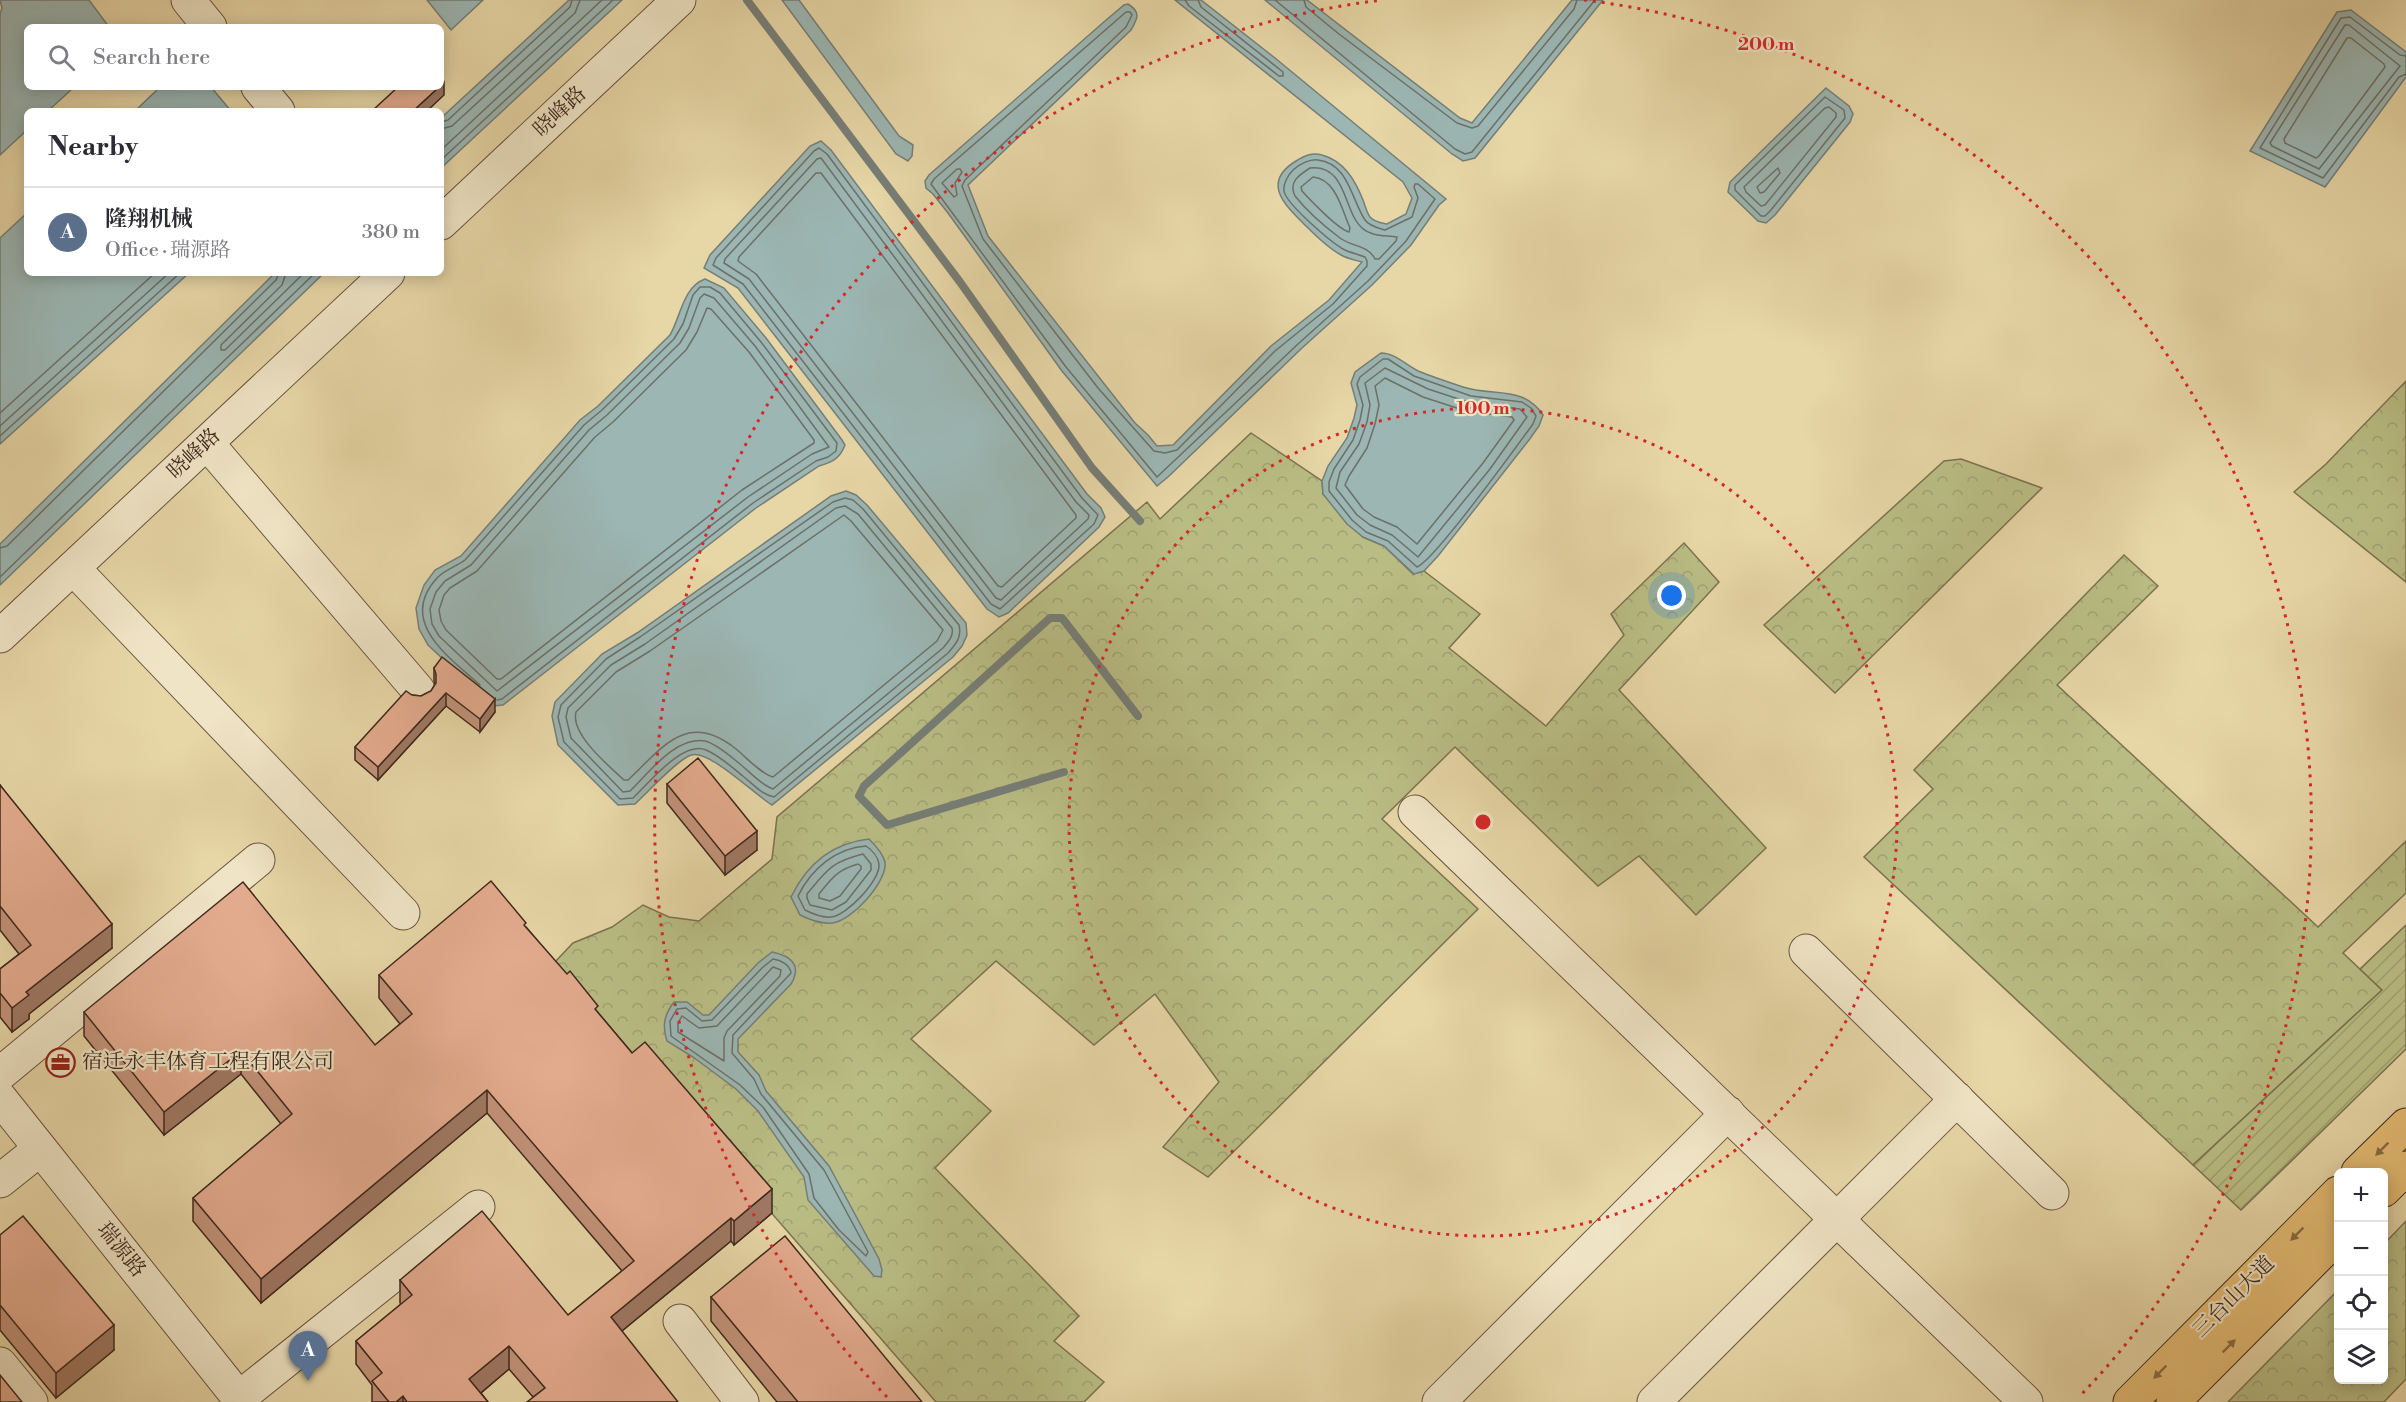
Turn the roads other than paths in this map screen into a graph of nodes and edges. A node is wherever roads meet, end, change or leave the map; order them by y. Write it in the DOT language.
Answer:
graph roads {
  1 [pos="188,0"];
  2 [pos="679,0"];
  3 [pos="208,24"];
  4 [pos="260,90"];
  5 [pos="276,108"];
  6 [pos="444,220"];
  7 [pos="385,276"];
  8 [pos="207,443"];
  9 [pos="73,568"];
  10 [pos="0,636"];
  11 [pos="418,690"];
  12 [pos="1415,812"];
  13 [pos="258,860"];
  14 [pos="403,913"];
  15 [pos="1806,951"];
  16 [pos="0,1074"];
  17 [pos="0,1098"];
  18 [pos="1958,1099"];
  19 [pos="1728,1113"];
  20 [pos="2406,1125"];
  21 [pos="40,1149"];
  22 [pos="2406,1167"];
  23 [pos="2363,1168"];
  24 [pos="0,1181"];
  25 [pos="2388,1186"];
  26 [pos="2052,1193"];
  27 [pos="2334,1197"];
  28 [pos="478,1207"];
  29 [pos="1839,1220"];
  30 [pos="2334,1240"];
  31 [pos="680,1321"];
  32 [pos="0,1364"];
  33 [pos="241,1400"];
  34 [pos="31,1402"];
  35 [pos="742,1402"];
  36 [pos="1439,1402"];
  37 [pos="1654,1402"];
  38 [pos="2026,1402"];
  39 [pos="2130,1402"];
  40 [pos="2173,1402"];
  1 -- 3 [label="street"];
  2 -- 6 [label="street, 晓峰路"];
  4 -- 5 [label="street"];
  7 -- 8 [label="street, 晓峰路"];
  8 -- 9 [label="street, 晓峰路"];
  8 -- 11 [label="street"];
  9 -- 10 [label="street, 晓峰路"];
  9 -- 14 [label="street"];
  12 -- 19 [label="street"];
  13 -- 16 [label="street"];
  15 -- 18 [label="street"];
  17 -- 21 [label="street, 瑞源路"];
  18 -- 26 [label="street"];
  18 -- 29 [label="street"];
  19 -- 29 [label="street"];
  19 -- 36 [label="street"];
  20 -- 23 [label="main road, one-way"];
  21 -- 24 [label="street"];
  21 -- 33 [label="street, 瑞源路"];
  22 -- 25 [label="main road"];
  27 -- 39 [label="main road, 三台山大道, one-way"];
  28 -- 33 [label="street"];
  29 -- 37 [label="street"];
  29 -- 38 [label="street"];
  40 -- 30 [label="main road, 三台山大道, one-way"];
  31 -- 35 [label="street"];
  32 -- 34 [label="street"];
}
